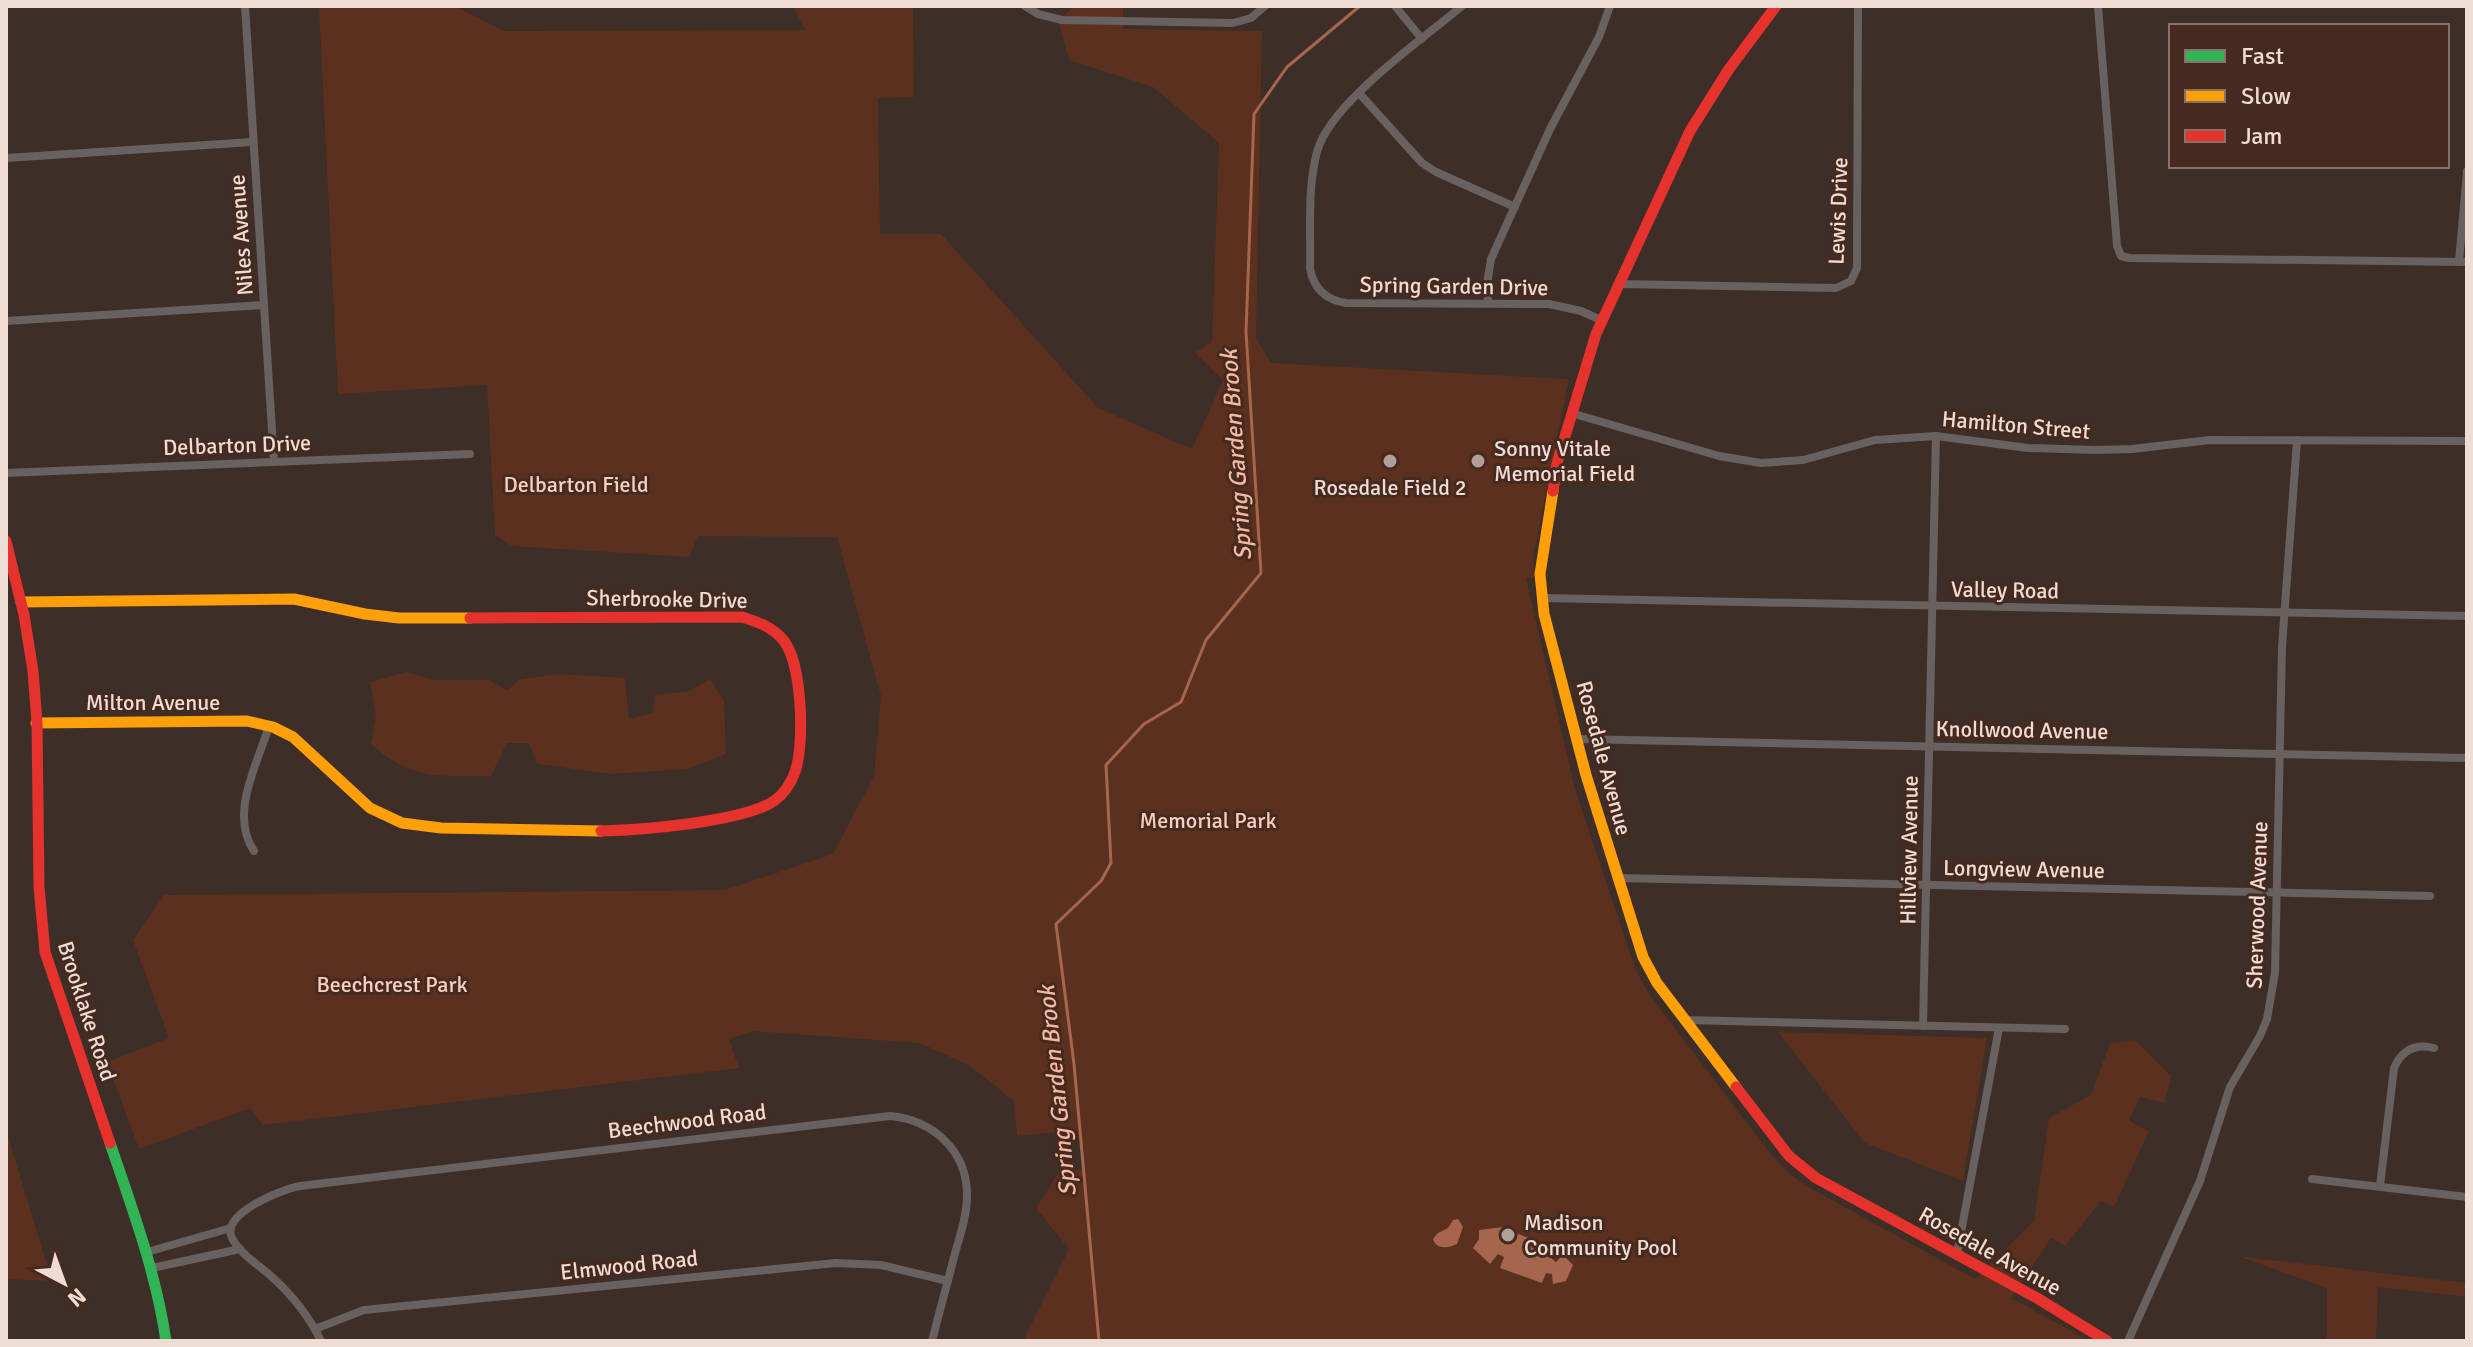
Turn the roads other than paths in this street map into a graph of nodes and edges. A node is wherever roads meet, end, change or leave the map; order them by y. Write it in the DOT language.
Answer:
graph roads {
  1 [pos="245,6"];
  2 [pos="1025,6"];
  3 [pos="1265,6"];
  4 [pos="1395,6"];
  5 [pos="1462,6"];
  6 [pos="1610,6"];
  7 [pos="1776,6"];
  8 [pos="1849,6"];
  9 [pos="1860,6"];
  10 [pos="2098,6"];
  11 [pos="1422,39"];
  12 [pos="1359,93"];
  13 [pos="253,142"];
  14 [pos="6,158"];
  15 [pos="2467,171"];
  16 [pos="1515,207"];
  17 [pos="2463,262"];
  18 [pos="1620,284"];
  19 [pos="1488,303"];
  20 [pos="264,305"];
  21 [pos="6,321"];
  22 [pos="1603,321"];
  23 [pos="1571,413"];
  24 [pos="1936,436"];
  25 [pos="2297,440"];
  26 [pos="2467,441"];
  27 [pos="470,454"];
  28 [pos="274,462"];
  29 [pos="6,473"];
  30 [pos="6,541"];
  31 [pos="1542,598"];
  32 [pos="21,602"];
  33 [pos="1932,606"];
  34 [pos="2284,614"];
  35 [pos="2467,616"];
  36 [pos="36,723"];
  37 [pos="269,726"];
  38 [pos="1577,739"];
  39 [pos="1930,746"];
  40 [pos="2279,753"];
  41 [pos="2467,758"];
  42 [pos="254,851"];
  43 [pos="1617,878"];
  44 [pos="1926,885"];
  45 [pos="2277,893"];
  46 [pos="2430,896"];
  47 [pos="1685,1020"];
  48 [pos="1923,1026"];
  49 [pos="1999,1028"];
  50 [pos="2065,1029"];
  51 [pos="2434,1048"];
  52 [pos="2312,1179"];
  53 [pos="2380,1186"];
  54 [pos="2467,1197"];
  55 [pos="231,1228"];
  56 [pos="240,1249"];
  57 [pos="147,1252"];
  58 [pos="1957,1254"];
  59 [pos="152,1268"];
  60 [pos="948,1281"];
  61 [pos="315,1329"];
  62 [pos="166,1341"];
  63 [pos="321,1341"];
  64 [pos="932,1341"];
  65 [pos="2107,1341"];
  66 [pos="2128,1341"];
  1 -- 13 [label="street, Niles Avenue"];
  2 -- 3 [label="street"];
  4 -- 11 [label="street"];
  5 -- 11 [label="street, Spring Garden Drive"];
  6 -- 16 [label="street"];
  7 -- 18 [label="street, Rosedale Avenue"];
  8 -- 9 [label="street"];
  9 -- 18 [label="street, Lewis Drive"];
  10 -- 17 [label="street"];
  11 -- 12 [label="street, Spring Garden Drive"];
  12 -- 16 [label="street"];
  12 -- 19 [label="street, Spring Garden Drive"];
  13 -- 14 [label="street"];
  13 -- 20 [label="street, Niles Avenue"];
  15 -- 17 [label="street"];
  16 -- 19 [label="street"];
  18 -- 22 [label="street, Rosedale Avenue"];
  19 -- 22 [label="street, Spring Garden Drive"];
  20 -- 21 [label="street"];
  20 -- 28 [label="street, Niles Avenue"];
  22 -- 23 [label="street, Rosedale Avenue"];
  23 -- 24 [label="street, Hamilton Street"];
  23 -- 31 [label="street, Rosedale Avenue"];
  24 -- 25 [label="street, Hamilton Street"];
  24 -- 33 [label="street, Hillview Avenue"];
  25 -- 26 [label="street, Hamilton Street"];
  25 -- 34 [label="street, Sherwood Avenue"];
  27 -- 28 [label="street, Delbarton Drive"];
  28 -- 29 [label="street, Delbarton Drive"];
  30 -- 32 [label="street, Brooklake Road"];
  31 -- 33 [label="street, Valley Road"];
  31 -- 38 [label="street, Rosedale Avenue"];
  32 -- 36 [label="street, Brooklake Road"];
  32 -- 37 [label="street, Sherbrooke Drive"];
  33 -- 34 [label="street, Valley Road"];
  33 -- 39 [label="street, Hillview Avenue"];
  34 -- 35 [label="street, Valley Road"];
  34 -- 40 [label="street, Sherwood Avenue"];
  36 -- 37 [label="street, Milton Avenue"];
  36 -- 57 [label="street, Brooklake Road"];
  37 -- 42 [label="street"];
  38 -- 39 [label="street, Knollwood Avenue"];
  38 -- 43 [label="street, Rosedale Avenue"];
  39 -- 40 [label="street, Knollwood Avenue"];
  39 -- 44 [label="street, Hillview Avenue"];
  40 -- 41 [label="street, Knollwood Avenue"];
  40 -- 45 [label="street, Sherwood Avenue"];
  43 -- 44 [label="street, Longview Avenue"];
  43 -- 47 [label="street, Rosedale Avenue"];
  44 -- 45 [label="street, Longview Avenue"];
  44 -- 48 [label="street, Hillview Avenue"];
  45 -- 46 [label="street, Longview Avenue"];
  45 -- 66 [label="street, Sherwood Avenue"];
  47 -- 48 [label="street"];
  47 -- 58 [label="street, Rosedale Avenue"];
  48 -- 49 [label="street"];
  49 -- 50 [label="street"];
  49 -- 58 [label="street"];
  51 -- 53 [label="street"];
  52 -- 53 [label="street"];
  53 -- 54 [label="street"];
  55 -- 56 [label="street"];
  55 -- 57 [label="street, Beechwood Road"];
  55 -- 60 [label="street, Beechwood Road"];
  56 -- 59 [label="street"];
  56 -- 61 [label="street"];
  57 -- 59 [label="street, Brooklake Road"];
  58 -- 65 [label="street, Rosedale Avenue"];
  59 -- 62 [label="street, Brooklake Road"];
  60 -- 61 [label="street, Elmwood Road"];
  60 -- 64 [label="street, Beechwood Road"];
  61 -- 63 [label="street"];
}
